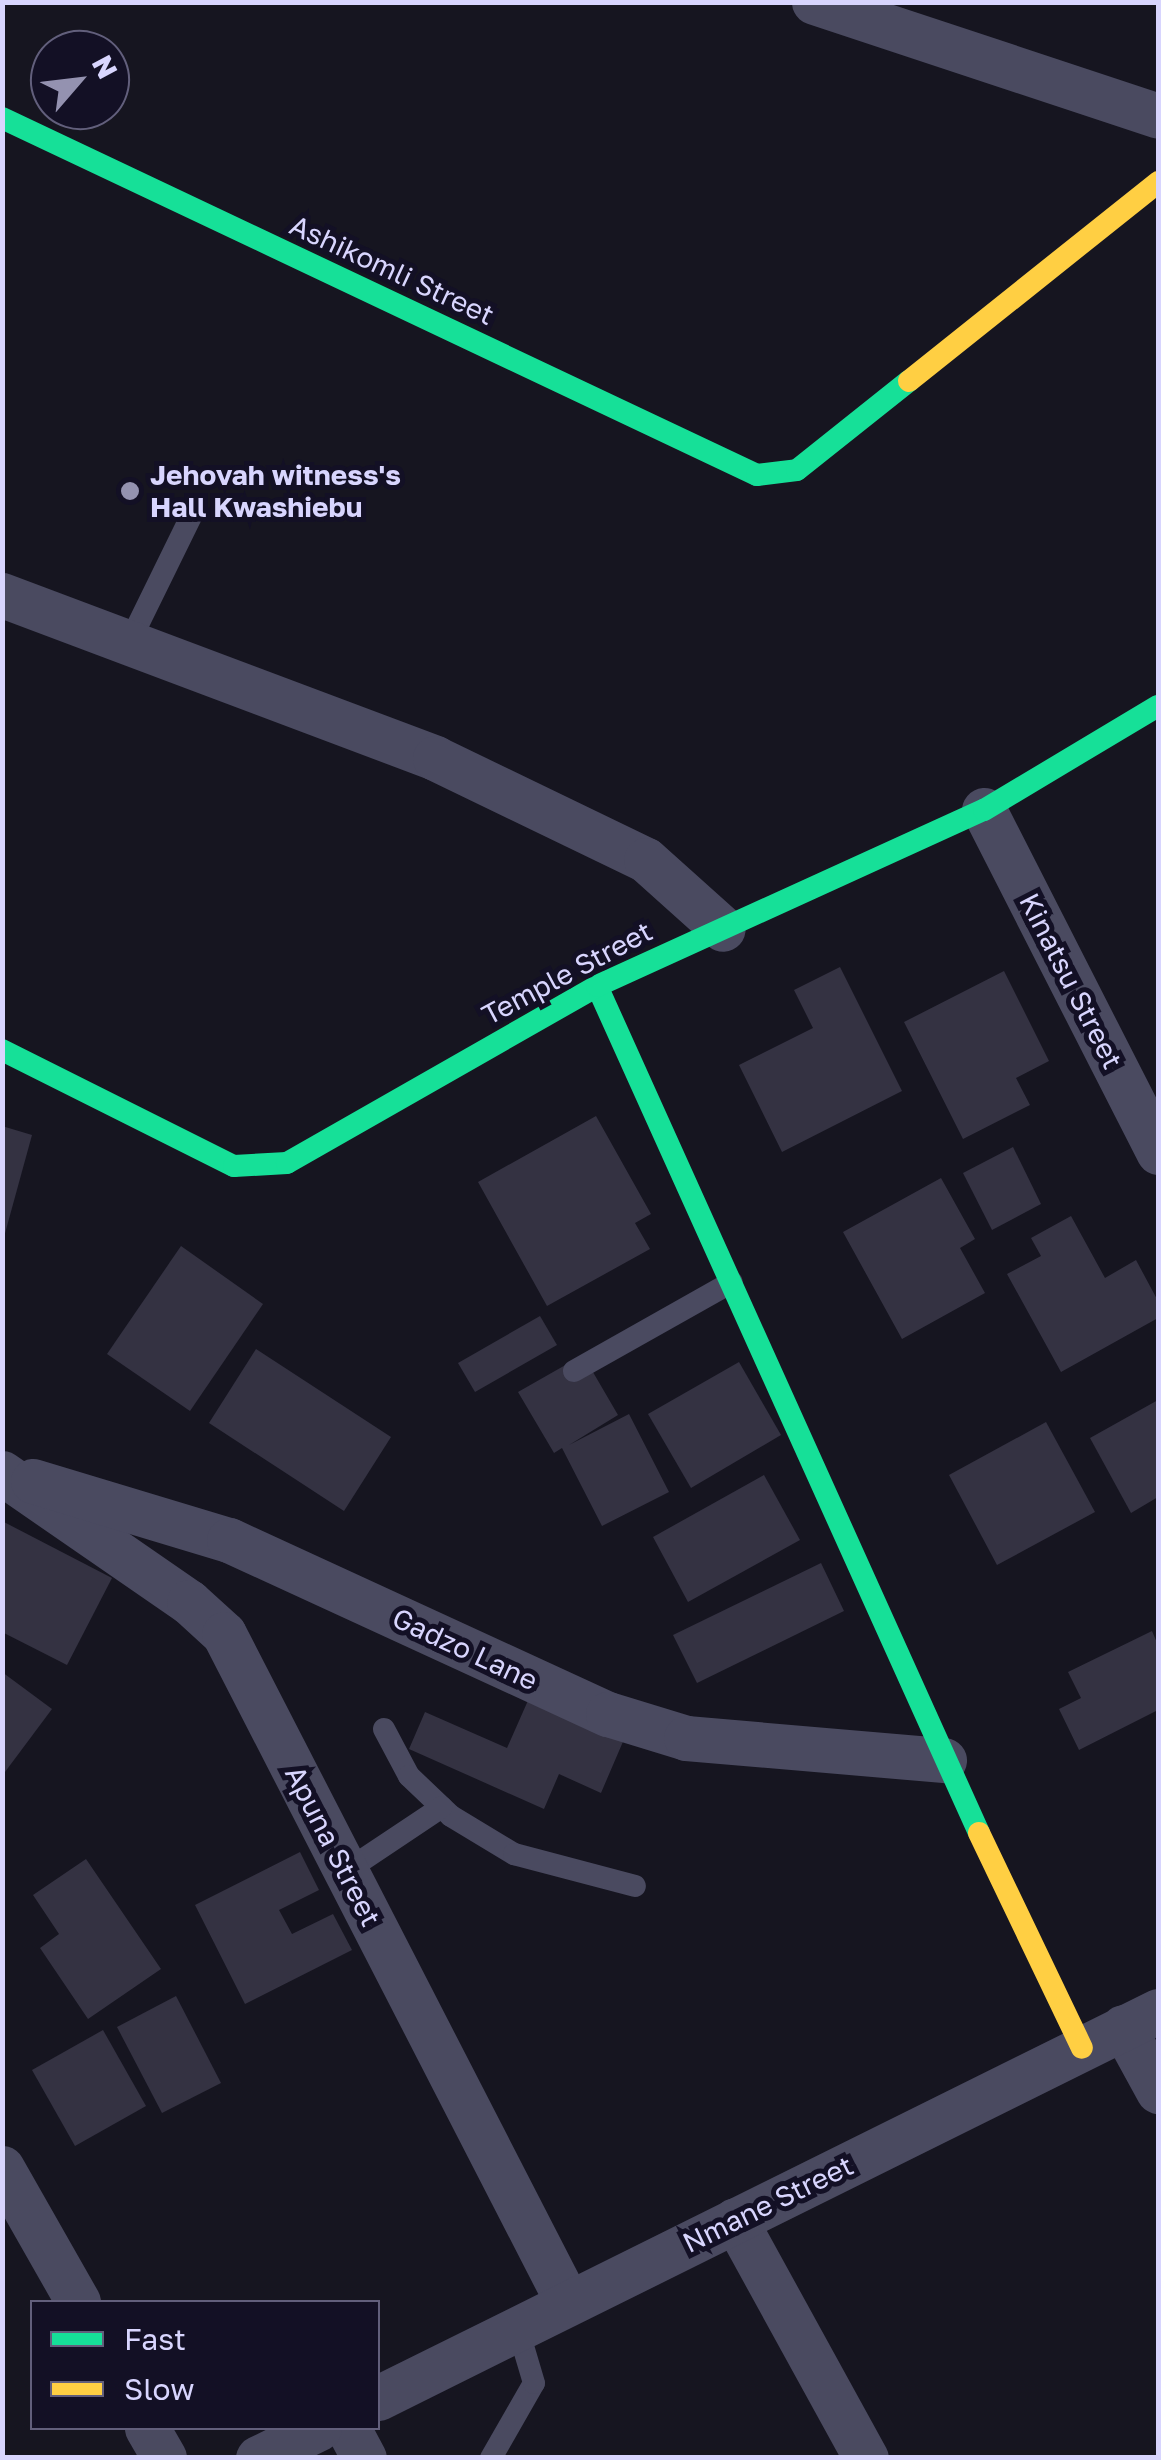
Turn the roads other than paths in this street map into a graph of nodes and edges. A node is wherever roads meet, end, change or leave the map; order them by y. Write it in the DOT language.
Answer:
graph roads {
  1 [pos="814,2"];
  2 [pos="1158,116"];
  3 [pos="2,118"];
  4 [pos="1158,182"];
  5 [pos="194,510"];
  6 [pos="2,595"];
  7 [pos="128,645"];
  8 [pos="1158,706"];
  9 [pos="984,810"];
  10 [pos="723,929"];
  11 [pos="597,986"];
  12 [pos="2,1050"];
  13 [pos="1158,1152"];
  14 [pos="732,1282"];
  15 [pos="574,1371"];
  16 [pos="2,1472"];
  17 [pos="384,1729"];
  18 [pos="944,1760"];
  19 [pos="442,1807"];
  20 [pos="346,1871"];
  21 [pos="635,1886"];
  22 [pos="1141,2019"];
  23 [pos="1082,2048"];
  24 [pos="1158,2090"];
  25 [pos="2,2168"];
  26 [pos="735,2220"];
  27 [pos="77,2300"];
  28 [pos="568,2303"];
  29 [pos="518,2329"];
  30 [pos="380,2397"];
  31 [pos="149,2430"];
  32 [pos="314,2430"];
  33 [pos="349,2430"];
  34 [pos="164,2458"];
  35 [pos="258,2458"];
  36 [pos="364,2458"];
  37 [pos="490,2458"];
  38 [pos="866,2458"];
  1 -- 2 [label="street"];
  3 -- 4 [label="street, Ashikomli Street"];
  5 -- 7 [label="lane"];
  6 -- 7 [label="street"];
  7 -- 10 [label="street"];
  8 -- 9 [label="street, Temple Street"];
  9 -- 10 [label="street, Temple Street"];
  9 -- 13 [label="street, Kinatsu Street"];
  10 -- 11 [label="street, Temple Street"];
  11 -- 12 [label="street, Temple Street"];
  11 -- 14 [label="street"];
  14 -- 15 [label="lane"];
  14 -- 18 [label="street"];
  16 -- 18 [label="street, Gadzo Lane"];
  16 -- 20 [label="street, Apuna Street"];
  17 -- 19 [label="lane"];
  18 -- 23 [label="street"];
  19 -- 20 [label="lane"];
  19 -- 21 [label="lane"];
  20 -- 28 [label="street, Apuna Street"];
  22 -- 23 [label="street, Nmane Street"];
  22 -- 24 [label="street"];
  23 -- 26 [label="street, Nmane Street"];
  25 -- 27 [label="street"];
  26 -- 28 [label="street, Nmane Street"];
  26 -- 38 [label="street"];
  28 -- 29 [label="street, Nmane Street"];
  29 -- 30 [label="street, Nmane Street"];
  29 -- 37 [label="lane"];
  31 -- 34 [label="street"];
  32 -- 35 [label="street"];
  33 -- 36 [label="street"];
}
